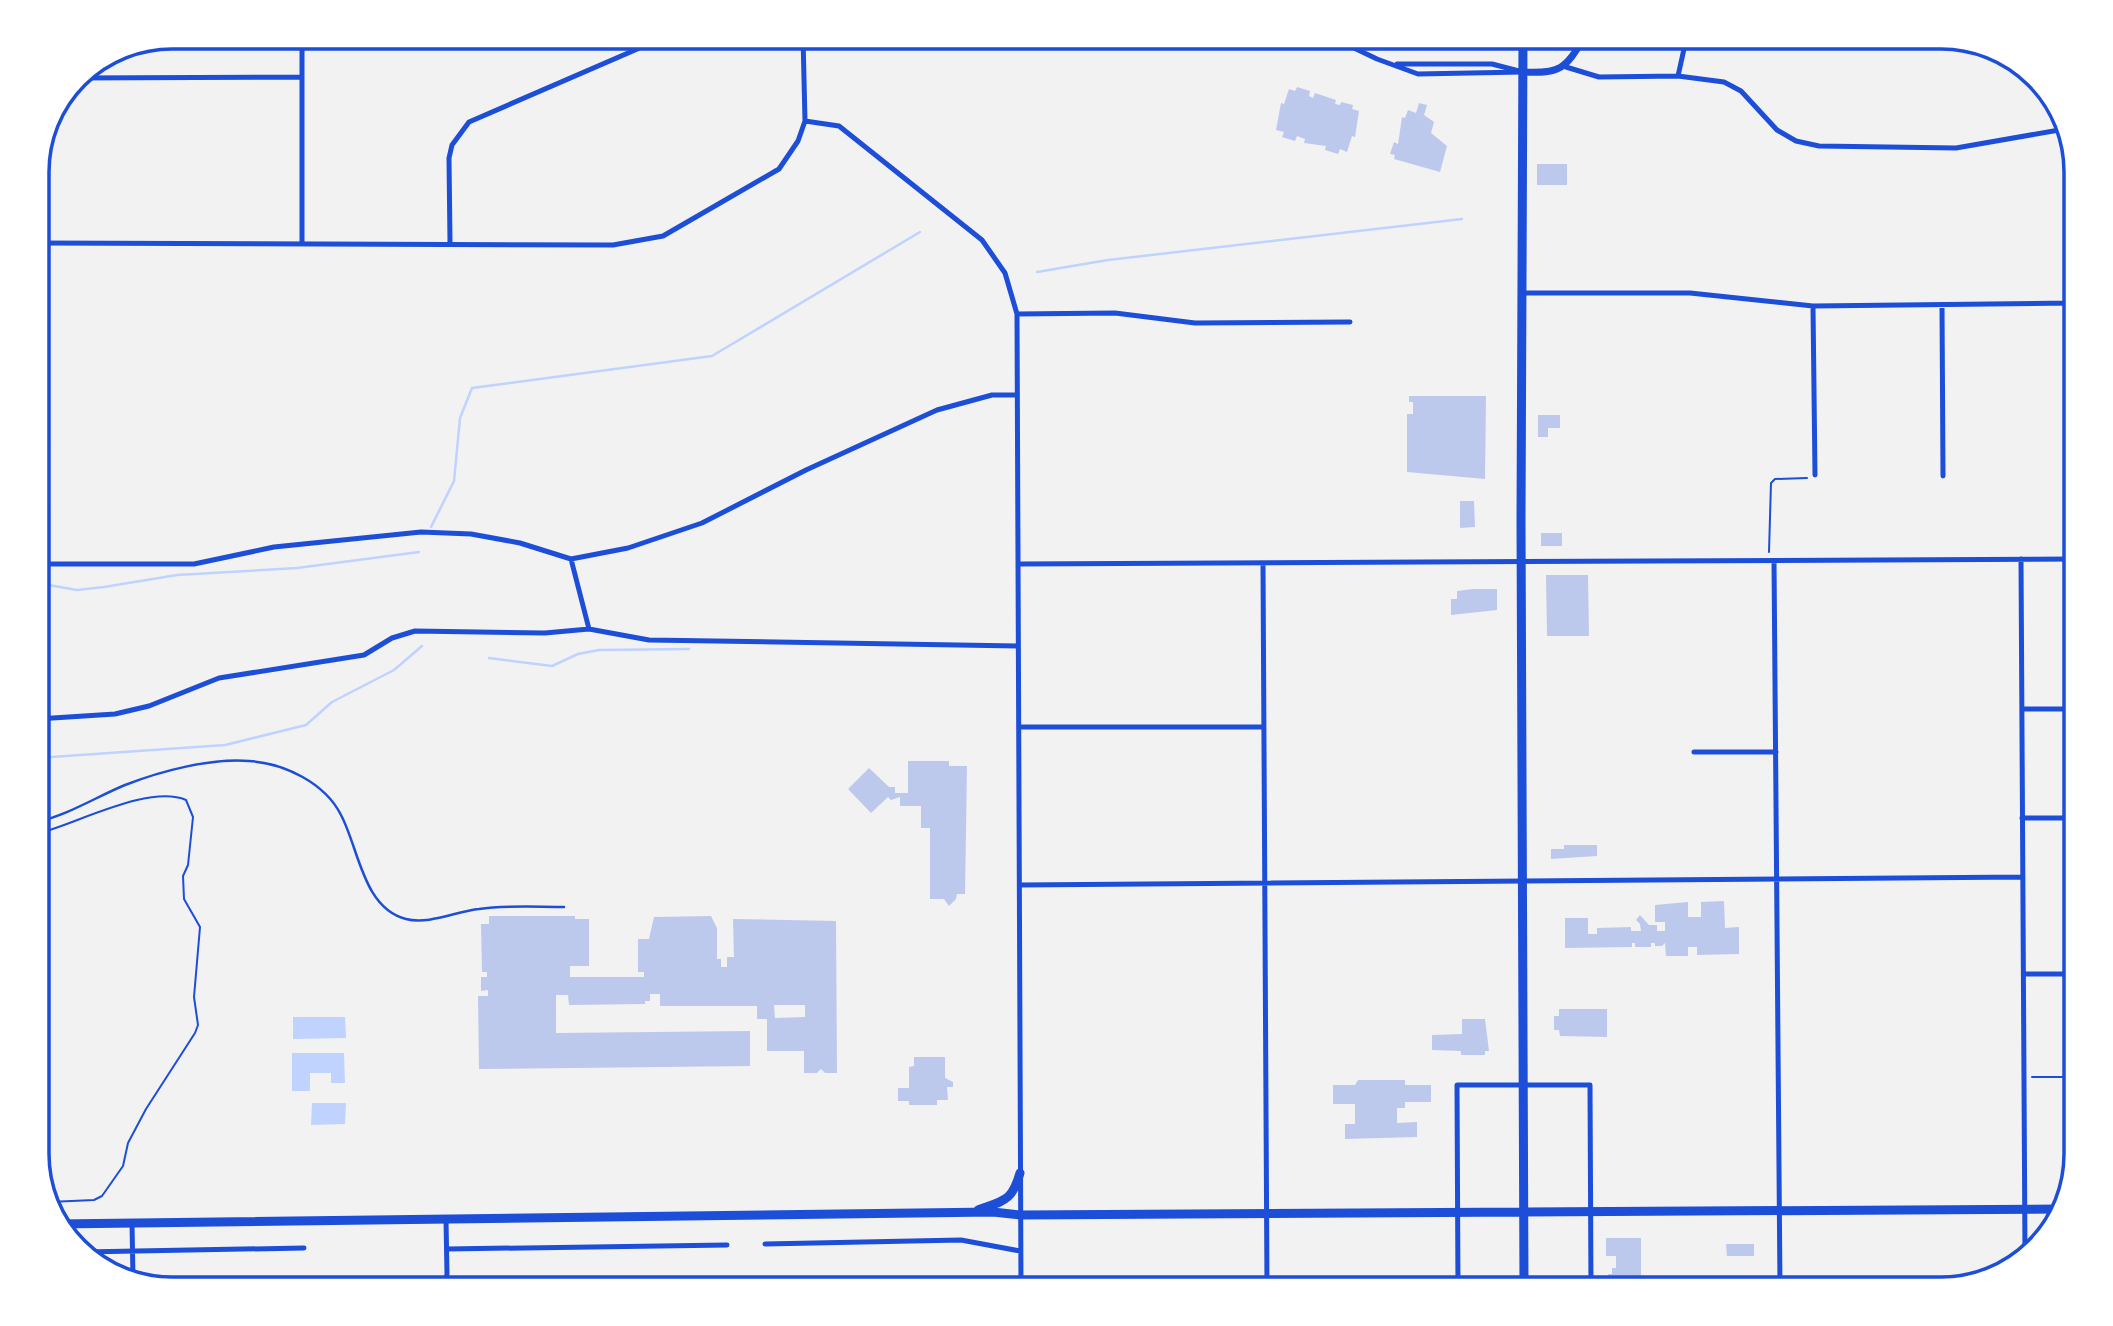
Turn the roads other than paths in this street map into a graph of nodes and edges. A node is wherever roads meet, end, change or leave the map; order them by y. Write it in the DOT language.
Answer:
graph roads {
  1 [pos="302,49"];
  2 [pos="637,49"];
  3 [pos="803,49"];
  4 [pos="1358,49"];
  5 [pos="1523,49"];
  6 [pos="1577,49"];
  7 [pos="1684,49"];
  8 [pos="1394,65"];
  9 [pos="1566,67"];
  10 [pos="1523,72"];
  11 [pos="1678,76"];
  12 [pos="93,78"];
  13 [pos="302,78"];
  14 [pos="805,121"];
  15 [pos="2056,130"];
  16 [pos="49,243"];
  17 [pos="302,243"];
  18 [pos="450,243"];
  19 [pos="1522,293"];
  20 [pos="2064,303"];
  21 [pos="1941,305"];
  22 [pos="1813,306"];
  23 [pos="1017,314"];
  24 [pos="1350,323"];
  25 [pos="1017,395"];
  26 [pos="1815,475"];
  27 [pos="1943,476"];
  28 [pos="571,559"];
  29 [pos="2021,559"];
  30 [pos="2064,559"];
  31 [pos="1774,561"];
  32 [pos="1521,562"];
  33 [pos="49,564"];
  34 [pos="1019,564"];
  35 [pos="1263,564"];
  36 [pos="589,629"];
  37 [pos="1018,646"];
  38 [pos="2022,709"];
  39 [pos="2064,709"];
  40 [pos="49,718"];
  41 [pos="1019,727"];
  42 [pos="1263,727"];
  43 [pos="1776,751"];
  44 [pos="1694,752"];
  45 [pos="49,817"];
  46 [pos="2022,818"];
  47 [pos="2064,818"];
  48 [pos="2023,877"];
  49 [pos="1777,878"];
  50 [pos="1522,881"];
  51 [pos="1264,884"];
  52 [pos="1020,885"];
  53 [pos="564,907"];
  54 [pos="2024,974"];
  55 [pos="2064,974"];
  56 [pos="1523,1085"];
  57 [pos="1020,1173"];
  58 [pos="2025,1209"];
  59 [pos="2051,1209"];
  60 [pos="1523,1210"];
  61 [pos="1590,1210"];
  62 [pos="1779,1210"];
  63 [pos="1457,1211"];
  64 [pos="970,1213"];
  65 [pos="1266,1213"];
  66 [pos="1020,1215"];
  67 [pos="446,1220"];
  68 [pos="132,1223"];
  69 [pos="70,1224"];
  70 [pos="765,1244"];
  71 [pos="2025,1244"];
  72 [pos="727,1245"];
  73 [pos="304,1248"];
  74 [pos="447,1249"];
  75 [pos="135,1251"];
  76 [pos="1020,1251"];
  77 [pos="98,1252"];
  78 [pos="134,1271"];
  79 [pos="445,1277"];
  80 [pos="1021,1277"];
  81 [pos="1267,1277"];
  82 [pos="1458,1277"];
  83 [pos="1524,1277"];
  84 [pos="1591,1277"];
  85 [pos="1780,1277"];
  1 -- 13 [label="street"];
  2 -- 18 [label="street"];
  3 -- 14 [label="street"];
  4 -- 8 [label="street"];
  5 -- 10 [label="main road"];
  6 -- 9 [label="street"];
  7 -- 11 [label="street"];
  8 -- 10 [label="street"];
  8 -- 10 [label="street"];
  9 -- 10 [label="street"];
  9 -- 11 [label="street"];
  10 -- 19 [label="main road"];
  11 -- 15 [label="street"];
  12 -- 13 [label="street"];
  13 -- 17 [label="street"];
  14 -- 18 [label="street"];
  14 -- 23 [label="street"];
  16 -- 17 [label="street"];
  17 -- 18 [label="street"];
  19 -- 22 [label="street"];
  19 -- 32 [label="main road"];
  20 -- 21 [label="street"];
  21 -- 22 [label="street"];
  21 -- 27 [label="street"];
  22 -- 26 [label="street"];
  23 -- 24 [label="street"];
  23 -- 25 [label="street"];
  25 -- 28 [label="street"];
  25 -- 34 [label="street"];
  28 -- 33 [label="street"];
  28 -- 36 [label="street"];
  29 -- 30 [label="street"];
  29 -- 31 [label="street"];
  29 -- 38 [label="street"];
  31 -- 32 [label="street"];
  31 -- 43 [label="street"];
  32 -- 35 [label="street"];
  32 -- 50 [label="main road"];
  34 -- 35 [label="street"];
  34 -- 37 [label="street"];
  35 -- 42 [label="street"];
  36 -- 37 [label="street"];
  36 -- 40 [label="street"];
  37 -- 41 [label="street"];
  38 -- 39 [label="street"];
  38 -- 46 [label="street"];
  41 -- 42 [label="street"];
  41 -- 52 [label="street"];
  42 -- 51 [label="street"];
  43 -- 44 [label="street"];
  43 -- 49 [label="street"];
  45 -- 53 [label="lane"];
  46 -- 47 [label="street"];
  46 -- 48 [label="street"];
  48 -- 49 [label="street"];
  48 -- 54 [label="street"];
  49 -- 50 [label="street"];
  49 -- 62 [label="street"];
  50 -- 51 [label="street"];
  50 -- 56 [label="main road"];
  51 -- 52 [label="street"];
  51 -- 65 [label="street"];
  52 -- 57 [label="street"];
  54 -- 55 [label="street"];
  54 -- 58 [label="street"];
  56 -- 60 [label="main road"];
  56 -- 61 [label="street"];
  56 -- 63 [label="street"];
  57 -- 64 [label="main road"];
  57 -- 66 [label="street"];
  58 -- 59 [label="main road"];
  58 -- 62 [label="main road"];
  58 -- 71 [label="street"];
  60 -- 61 [label="main road"];
  60 -- 63 [label="main road"];
  60 -- 83 [label="main road"];
  61 -- 62 [label="main road"];
  61 -- 84 [label="street"];
  62 -- 85 [label="street"];
  63 -- 65 [label="main road"];
  63 -- 82 [label="street"];
  64 -- 66 [label="main road"];
  64 -- 67 [label="main road"];
  65 -- 66 [label="main road"];
  65 -- 81 [label="street"];
  66 -- 76 [label="street"];
  67 -- 68 [label="main road"];
  67 -- 74 [label="street"];
  68 -- 69 [label="main road"];
  68 -- 75 [label="street"];
  70 -- 76 [label="street"];
  72 -- 74 [label="street"];
  73 -- 75 [label="street"];
  74 -- 79 [label="street"];
  75 -- 77 [label="street"];
  75 -- 78 [label="street"];
  76 -- 80 [label="street"];
}
